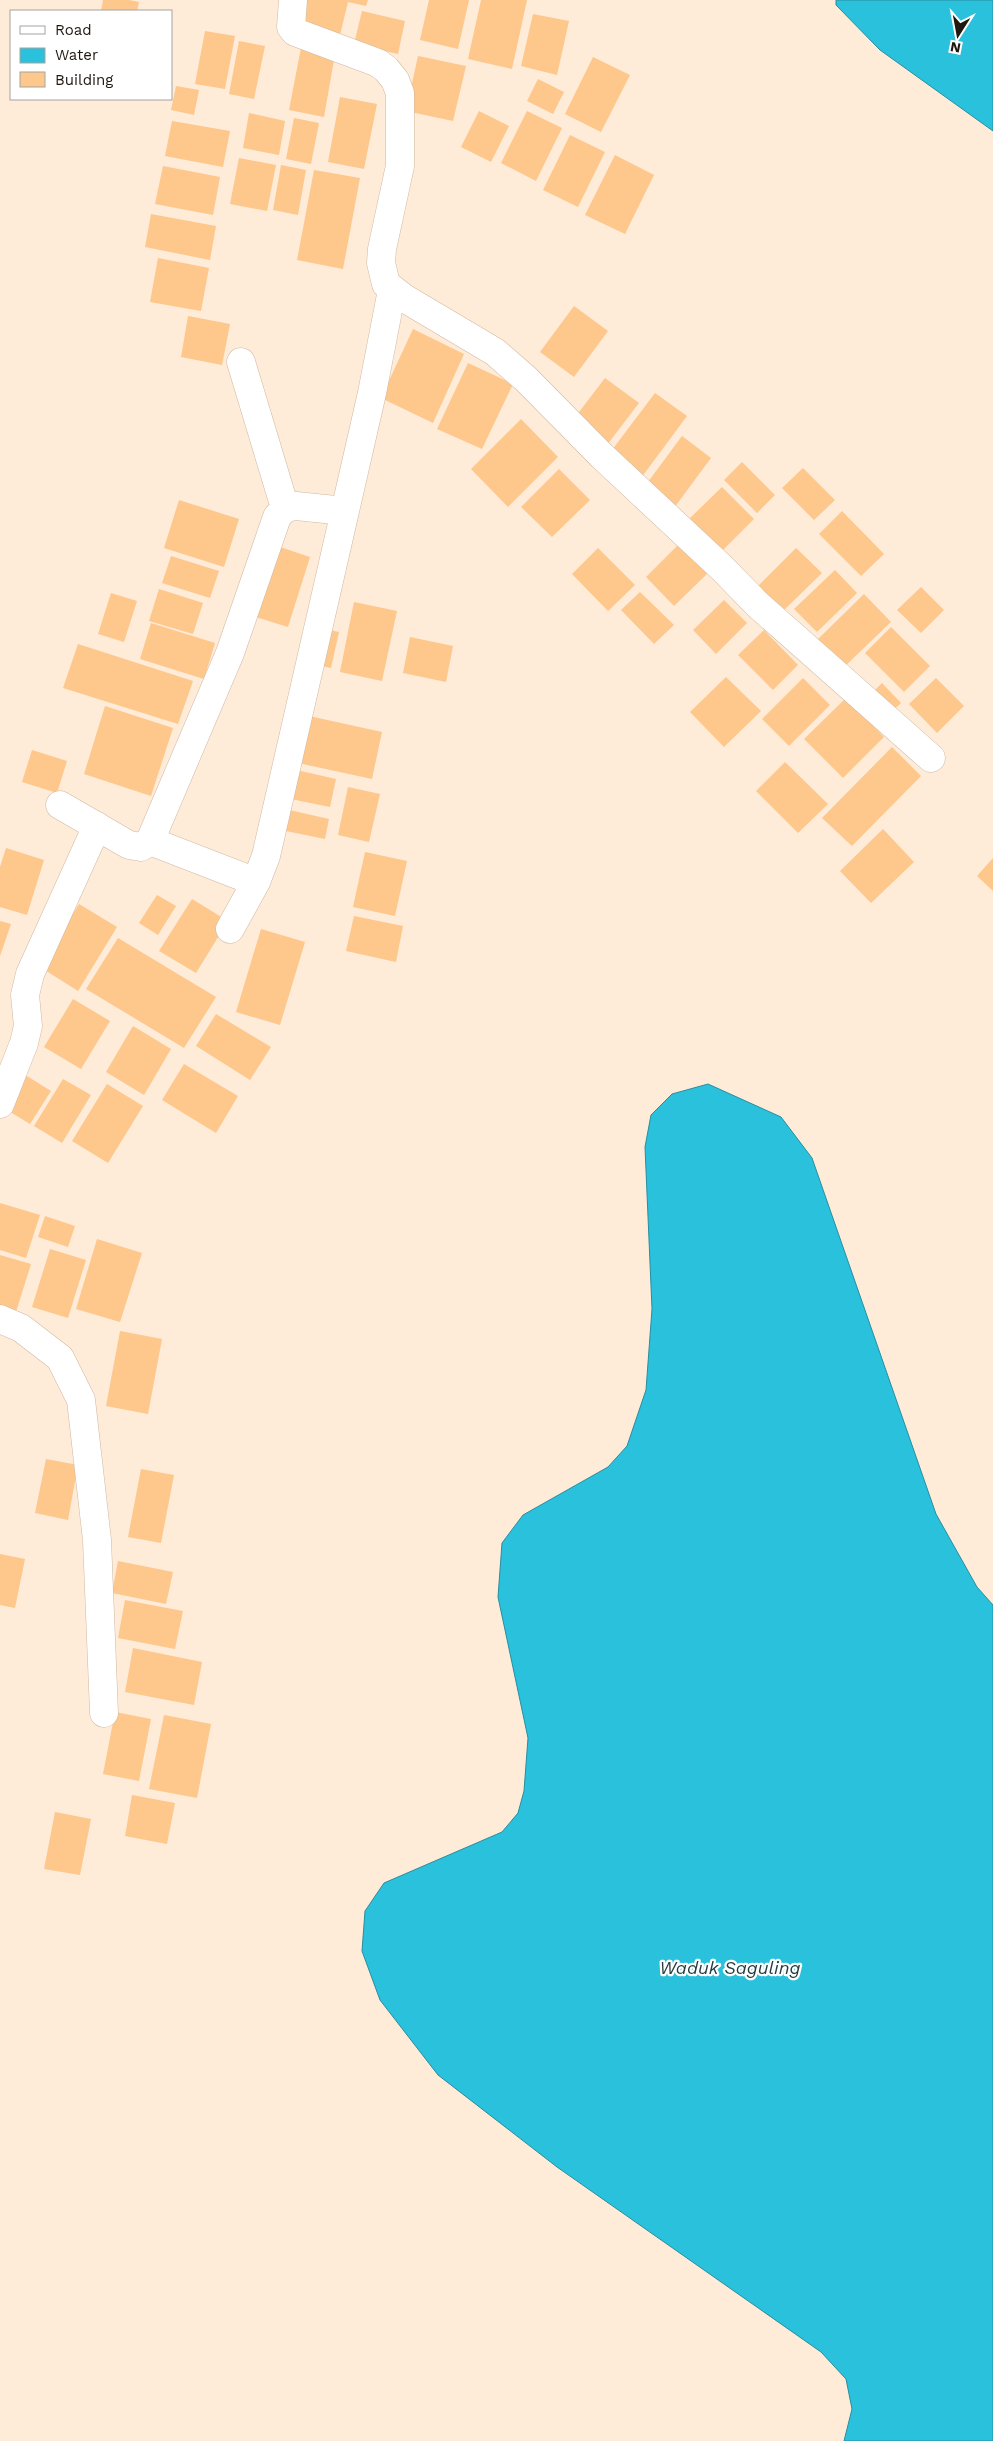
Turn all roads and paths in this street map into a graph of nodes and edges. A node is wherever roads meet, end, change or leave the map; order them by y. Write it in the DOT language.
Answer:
graph roads {
  1 [pos="293,0"];
  2 [pos="392,290"];
  3 [pos="241,362"];
  4 [pos="285,508"];
  5 [pos="345,511"];
  6 [pos="931,758"];
  7 [pos="60,805"];
  8 [pos="97,826"];
  9 [pos="150,841"];
  10 [pos="256,882"];
  11 [pos="230,929"];
  12 [pos="0,1104"];
  13 [pos="0,1319"];
  14 [pos="104,1713"];
  1 -- 2 [label="street"];
  2 -- 5 [label="street"];
  2 -- 6 [label="street"];
  3 -- 4 [label="street"];
  4 -- 5 [label="street"];
  4 -- 9 [label="street"];
  5 -- 10 [label="street"];
  7 -- 8 [label="street"];
  8 -- 9 [label="street"];
  8 -- 12 [label="street"];
  9 -- 10 [label="street"];
  10 -- 11 [label="street"];
  13 -- 14 [label="street"];
}
